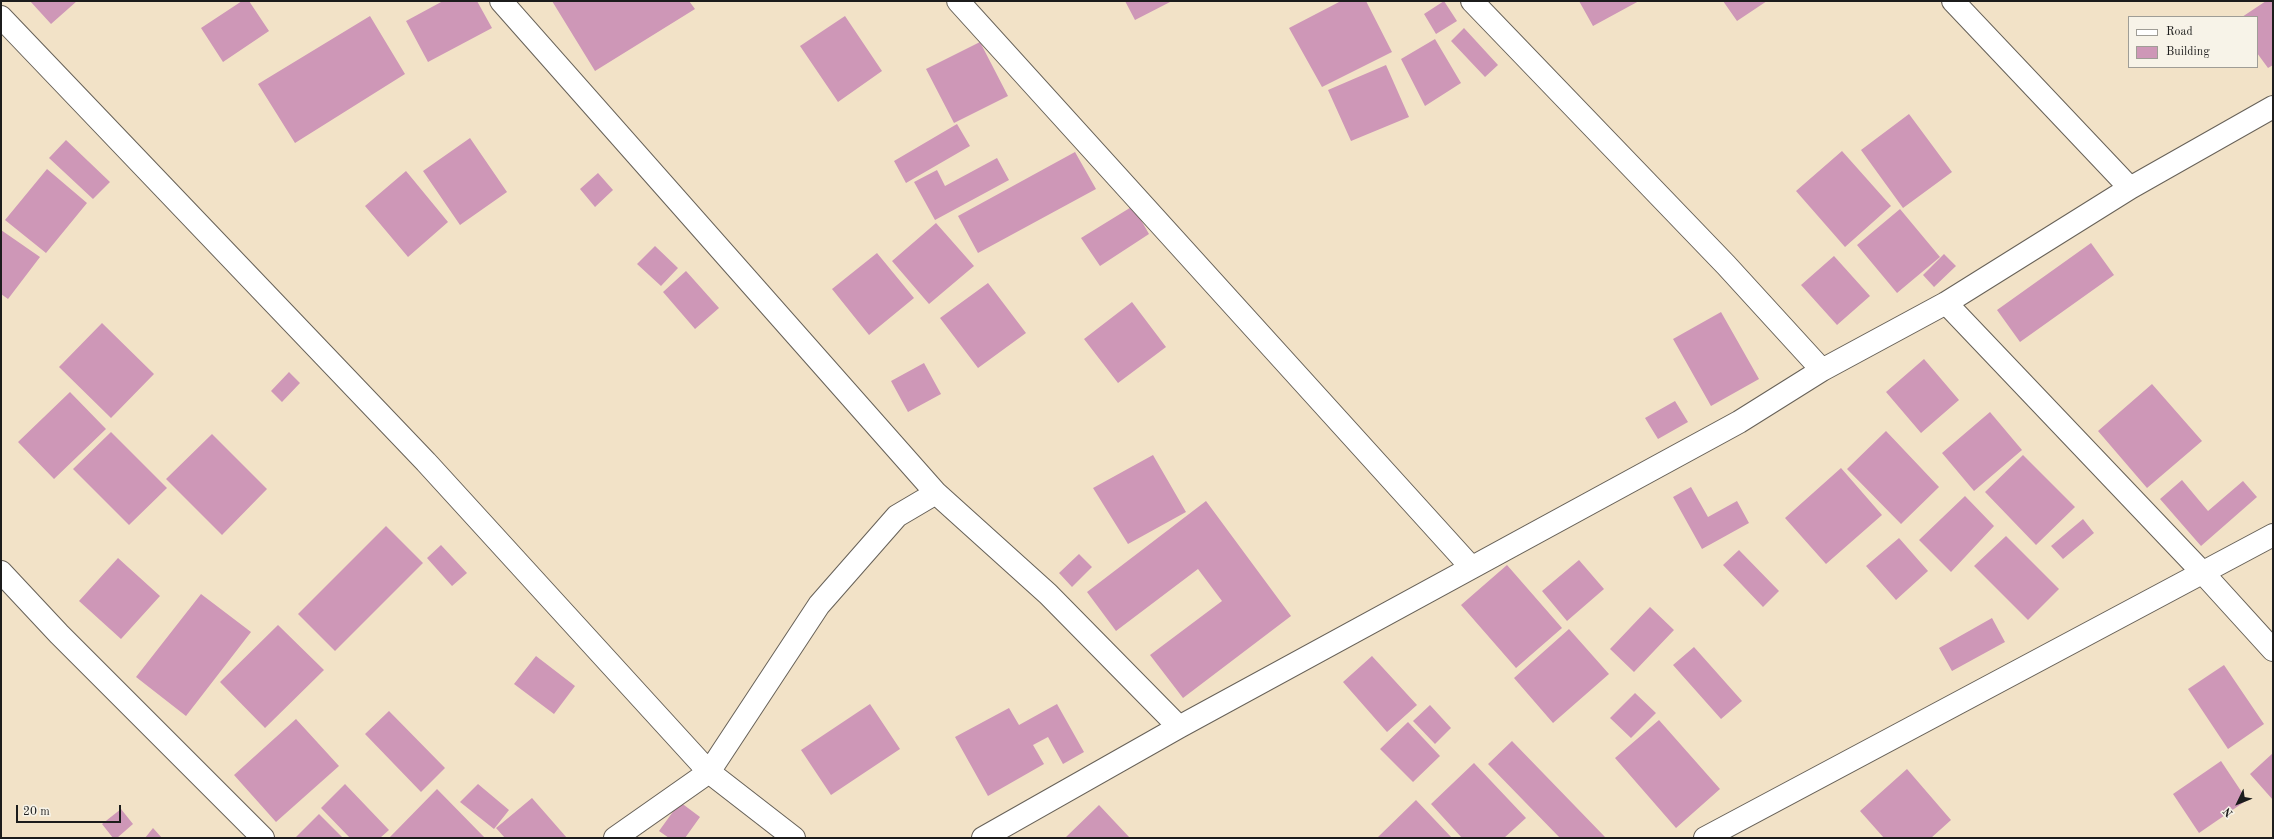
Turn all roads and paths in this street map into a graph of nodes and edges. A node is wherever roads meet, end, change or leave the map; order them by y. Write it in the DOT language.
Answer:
graph roads {
  1 [pos="501,1"];
  2 [pos="958,1"];
  3 [pos="1472,1"];
  4 [pos="1953,1"];
  5 [pos="1,17"];
  6 [pos="2273,107"];
  7 [pos="2130,188"];
  8 [pos="1946,303"];
  9 [pos="1822,370"];
  10 [pos="936,493"];
  11 [pos="2273,535"];
  12 [pos="1471,567"];
  13 [pos="1,572"];
  14 [pos="2203,573"];
  15 [pos="2273,650"];
  16 [pos="1179,727"];
  17 [pos="709,772"];
  18 [pos="263,838"];
  19 [pos="615,838"];
  20 [pos="794,838"];
  21 [pos="983,838"];
  22 [pos="1705,838"];
  1 -- 10 [label="street"];
  2 -- 12 [label="street"];
  3 -- 9 [label="street"];
  4 -- 7 [label="street"];
  5 -- 17 [label="street"];
  6 -- 7 [label="street"];
  7 -- 8 [label="street"];
  8 -- 9 [label="street"];
  8 -- 14 [label="street"];
  9 -- 12 [label="street"];
  10 -- 16 [label="street"];
  10 -- 17 [label="street"];
  11 -- 14 [label="street"];
  12 -- 16 [label="street"];
  13 -- 18 [label="street"];
  14 -- 15 [label="street"];
  14 -- 22 [label="street"];
  16 -- 21 [label="street"];
  17 -- 19 [label="street"];
  17 -- 20 [label="street"];
}
